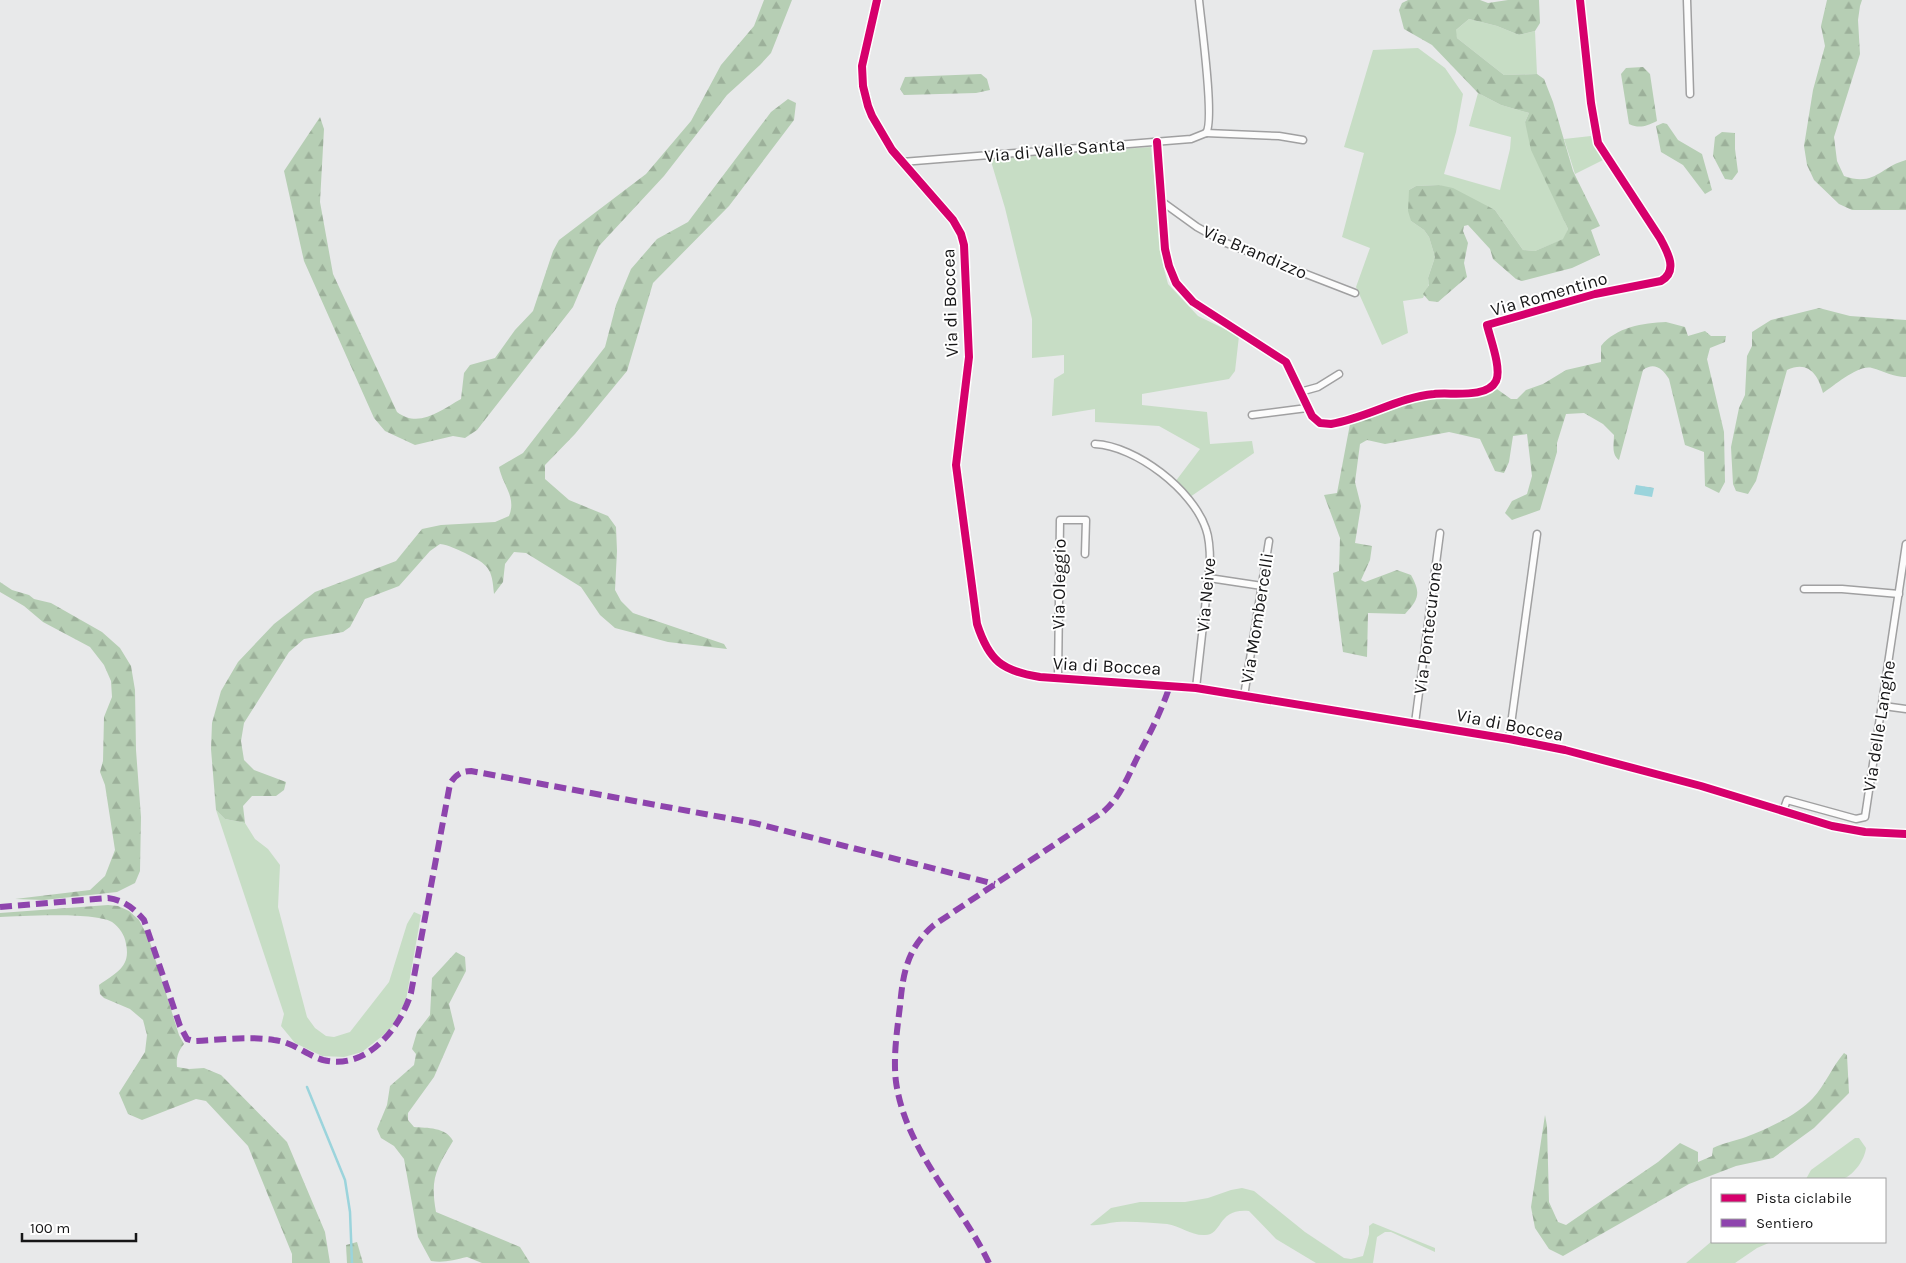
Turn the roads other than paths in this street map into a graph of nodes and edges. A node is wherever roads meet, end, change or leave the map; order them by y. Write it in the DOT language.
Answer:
graph roads {
  1 [pos="877,0"];
  2 [pos="1199,0"];
  3 [pos="1580,0"];
  4 [pos="1687,0"];
  5 [pos="1690,94"];
  6 [pos="1206,133"];
  7 [pos="1304,140"];
  8 [pos="1157,142"];
  9 [pos="902,162"];
  10 [pos="1161,201"];
  11 [pos="1355,294"];
  12 [pos="1339,374"];
  13 [pos="1300,392"];
  14 [pos="1307,408"];
  15 [pos="1252,415"];
  16 [pos="1095,444"];
  17 [pos="1440,533"];
  18 [pos="1537,534"];
  19 [pos="1269,541"];
  20 [pos="1906,544"];
  21 [pos="1085,554"];
  22 [pos="1209,578"];
  23 [pos="1262,586"];
  24 [pos="1804,589"];
  25 [pos="1899,594"];
  26 [pos="1058,678"];
  27 [pos="1196,688"];
  28 [pos="1244,696"];
  29 [pos="1891,707"];
  30 [pos="1906,709"];
  31 [pos="1415,723"];
  32 [pos="1509,739"];
  33 [pos="1783,811"];
  34 [pos="1906,834"];
  1 -- 9 [label="street, Via di Boccea"];
  2 -- 6 [label="street"];
  3 -- 14 [label="street, Via Romentino"];
  4 -- 5 [label="street"];
  6 -- 7 [label="street, Via di Valle Santa"];
  6 -- 8 [label="street, Via di Valle Santa"];
  8 -- 9 [label="street, Via di Valle Santa"];
  8 -- 10 [label="street, Via Romentino"];
  9 -- 26 [label="street, Via di Boccea"];
  10 -- 11 [label="street, Via Brandizzo"];
  10 -- 13 [label="street, Via Romentino"];
  12 -- 13 [label="street"];
  13 -- 14 [label="street, Via Romentino"];
  14 -- 15 [label="street"];
  16 -- 22 [label="street, Via Neive"];
  17 -- 31 [label="street, Via Pontecurone"];
  18 -- 32 [label="street"];
  19 -- 23 [label="street, Via Mombercelli"];
  20 -- 25 [label="street, Via delle Langhe"];
  21 -- 26 [label="street, Via Oleggio"];
  22 -- 23 [label="street"];
  22 -- 27 [label="street, Via Neive"];
  23 -- 28 [label="street, Via Mombercelli"];
  24 -- 25 [label="street"];
  25 -- 33 [label="street, Via delle Langhe"];
  26 -- 27 [label="street, Via di Boccea"];
  27 -- 28 [label="street, Via di Boccea"];
  28 -- 31 [label="street, Via di Boccea"];
  29 -- 30 [label="street"];
  31 -- 32 [label="street, Via di Boccea"];
  32 -- 33 [label="street, Via di Boccea"];
  33 -- 34 [label="street, Via di Boccea"];
}
